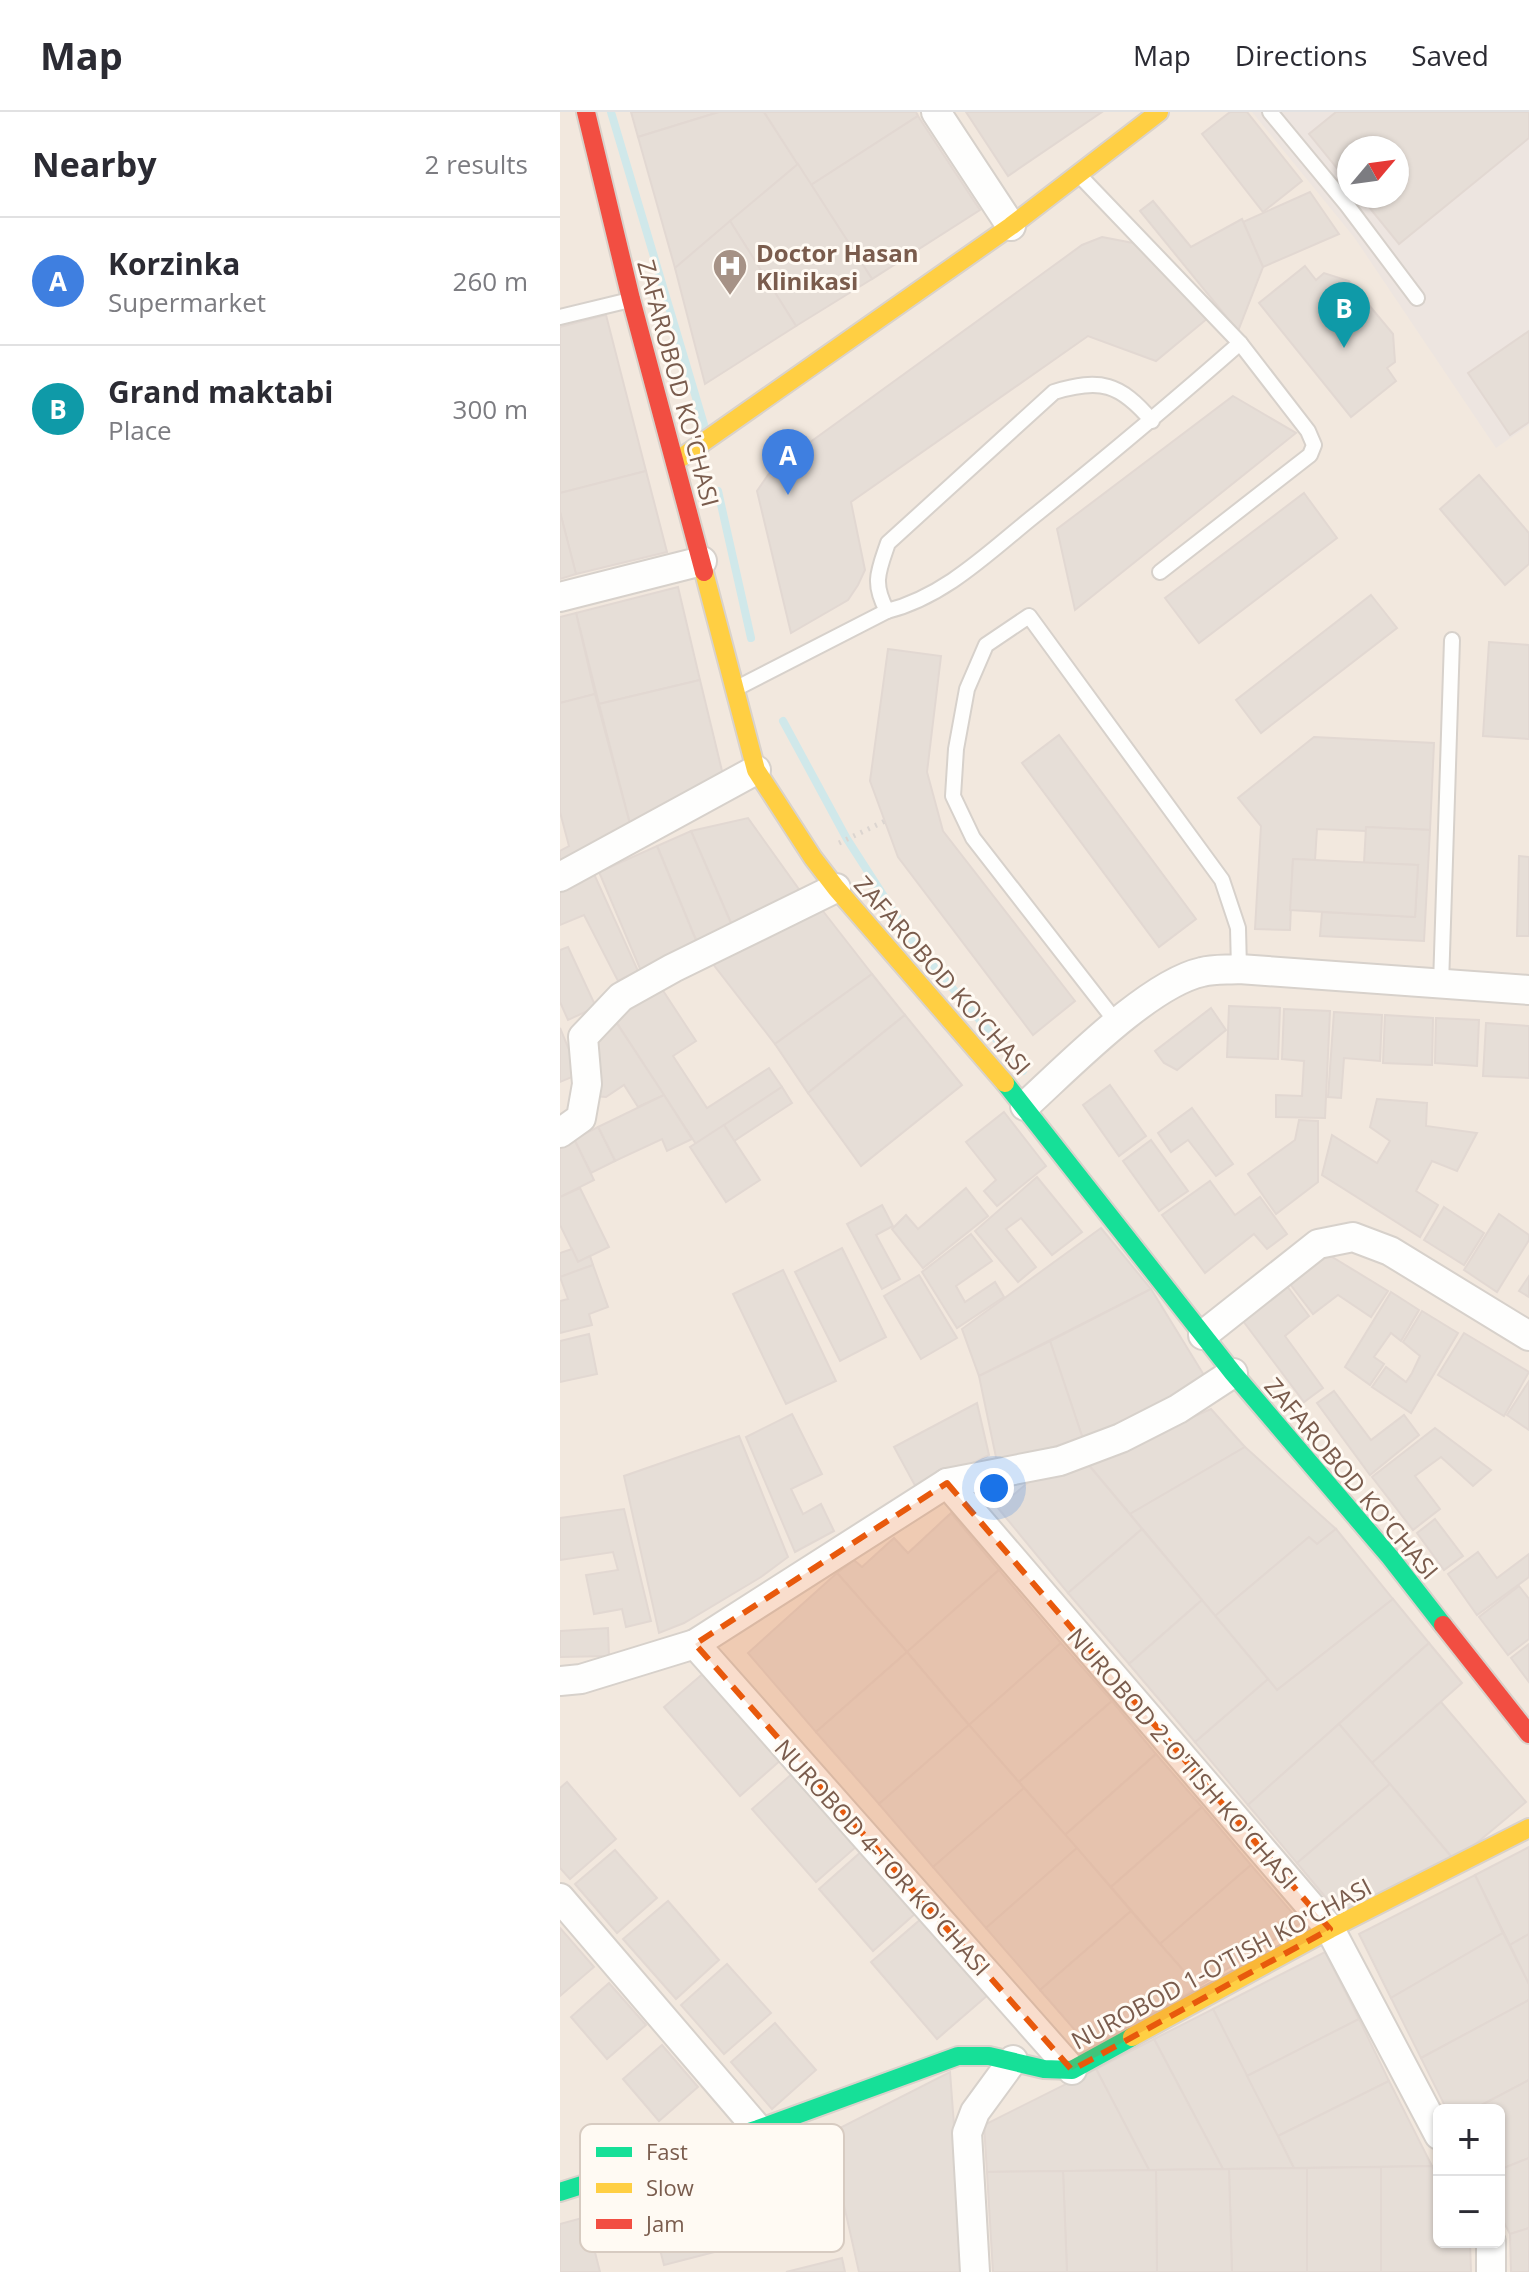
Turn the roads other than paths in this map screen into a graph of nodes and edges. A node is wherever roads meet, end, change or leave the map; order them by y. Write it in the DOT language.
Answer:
graph roads {
  1 [pos="586,112"];
  2 [pos="936,112"];
  3 [pos="1159,112"];
  4 [pos="1270,112"];
  5 [pos="1080,175"];
  6 [pos="1011,226"];
  7 [pos="1417,298"];
  8 [pos="631,299"];
  9 [pos="560,317"];
  10 [pos="1240,343"];
  11 [pos="1152,421"];
  12 [pos="675,462"];
  13 [pos="702,561"];
  14 [pos="1160,572"];
  15 [pos="560,597"];
  16 [pos="887,611"];
  17 [pos="1452,640"];
  18 [pos="733,690"];
  19 [pos="756,770"];
  20 [pos="560,877"];
  21 [pos="836,888"];
  22 [pos="1239,969"];
  23 [pos="1441,985"];
  24 [pos="1529,990"];
  25 [pos="1117,1023"];
  26 [pos="1025,1106"];
  27 [pos="560,1133"];
  28 [pos="1203,1335"];
  29 [pos="1529,1336"];
  30 [pos="1233,1373"];
  31 [pos="947,1483"];
  32 [pos="695,1644"];
  33 [pos="560,1681"];
  34 [pos="1529,1734"];
  35 [pos="1529,1828"];
  36 [pos="560,1898"];
  37 [pos="1330,1929"];
  38 [pos="1013,2060"];
  39 [pos="1072,2070"];
  40 [pos="754,2124"];
  41 [pos="772,2124"];
  42 [pos="1433,2124"];
  43 [pos="580,2186"];
  44 [pos="560,2192"];
  45 [pos="1491,2248"];
  46 [pos="975,2272"];
  47 [pos="1491,2272"];
  1 -- 8 [label="street, ZAFAROBOD KO'CHASI"];
  2 -- 6 [label="street"];
  3 -- 5 [label="street"];
  4 -- 7 [label="lane"];
  5 -- 6 [label="street"];
  5 -- 10 [label="lane"];
  6 -- 12 [label="street"];
  8 -- 9 [label="lane"];
  8 -- 12 [label="street, ZAFAROBOD KO'CHASI"];
  10 -- 11 [label="lane"];
  10 -- 14 [label="lane"];
  11 -- 16 [label="lane"];
  11 -- 16 [label="lane"];
  12 -- 13 [label="street, ZAFAROBOD KO'CHASI"];
  13 -- 15 [label="street"];
  13 -- 18 [label="street, ZAFAROBOD KO'CHASI"];
  16 -- 18 [label="lane"];
  17 -- 23 [label="lane"];
  18 -- 19 [label="street, ZAFAROBOD KO'CHASI"];
  19 -- 20 [label="street"];
  19 -- 21 [label="street, ZAFAROBOD KO'CHASI"];
  21 -- 26 [label="street, ZAFAROBOD KO'CHASI"];
  21 -- 27 [label="street"];
  22 -- 23 [label="street"];
  22 -- 25 [label="street"];
  22 -- 25 [label="lane"];
  23 -- 24 [label="street"];
  25 -- 26 [label="street"];
  26 -- 28 [label="street, ZAFAROBOD KO'CHASI"];
  28 -- 29 [label="street"];
  28 -- 30 [label="street, ZAFAROBOD KO'CHASI"];
  30 -- 31 [label="street"];
  30 -- 34 [label="street, ZAFAROBOD KO'CHASI"];
  31 -- 32 [label="street"];
  31 -- 37 [label="street, NUROBOD 2-O'TISH KO'CHASI"];
  32 -- 33 [label="street"];
  32 -- 39 [label="street, NUROBOD 4-TOR KO'CHASI"];
  35 -- 37 [label="street, NUROBOD 1-O'TISH KO'CHASI"];
  36 -- 40 [label="street"];
  37 -- 39 [label="street, NUROBOD 1-O'TISH KO'CHASI"];
  37 -- 42 [label="street, NUROBOD 2-O'TISH KO'CHASI"];
  38 -- 39 [label="street, NUROBOD 1-O'TISH KO'CHASI"];
  38 -- 41 [label="street, NUROBOD 1-O'TISH KO'CHASI"];
  38 -- 46 [label="street"];
  43 -- 44 [label="street, NUROBOD 1-O'TISH KO'CHASI"];
  45 -- 47 [label="street"];
}
